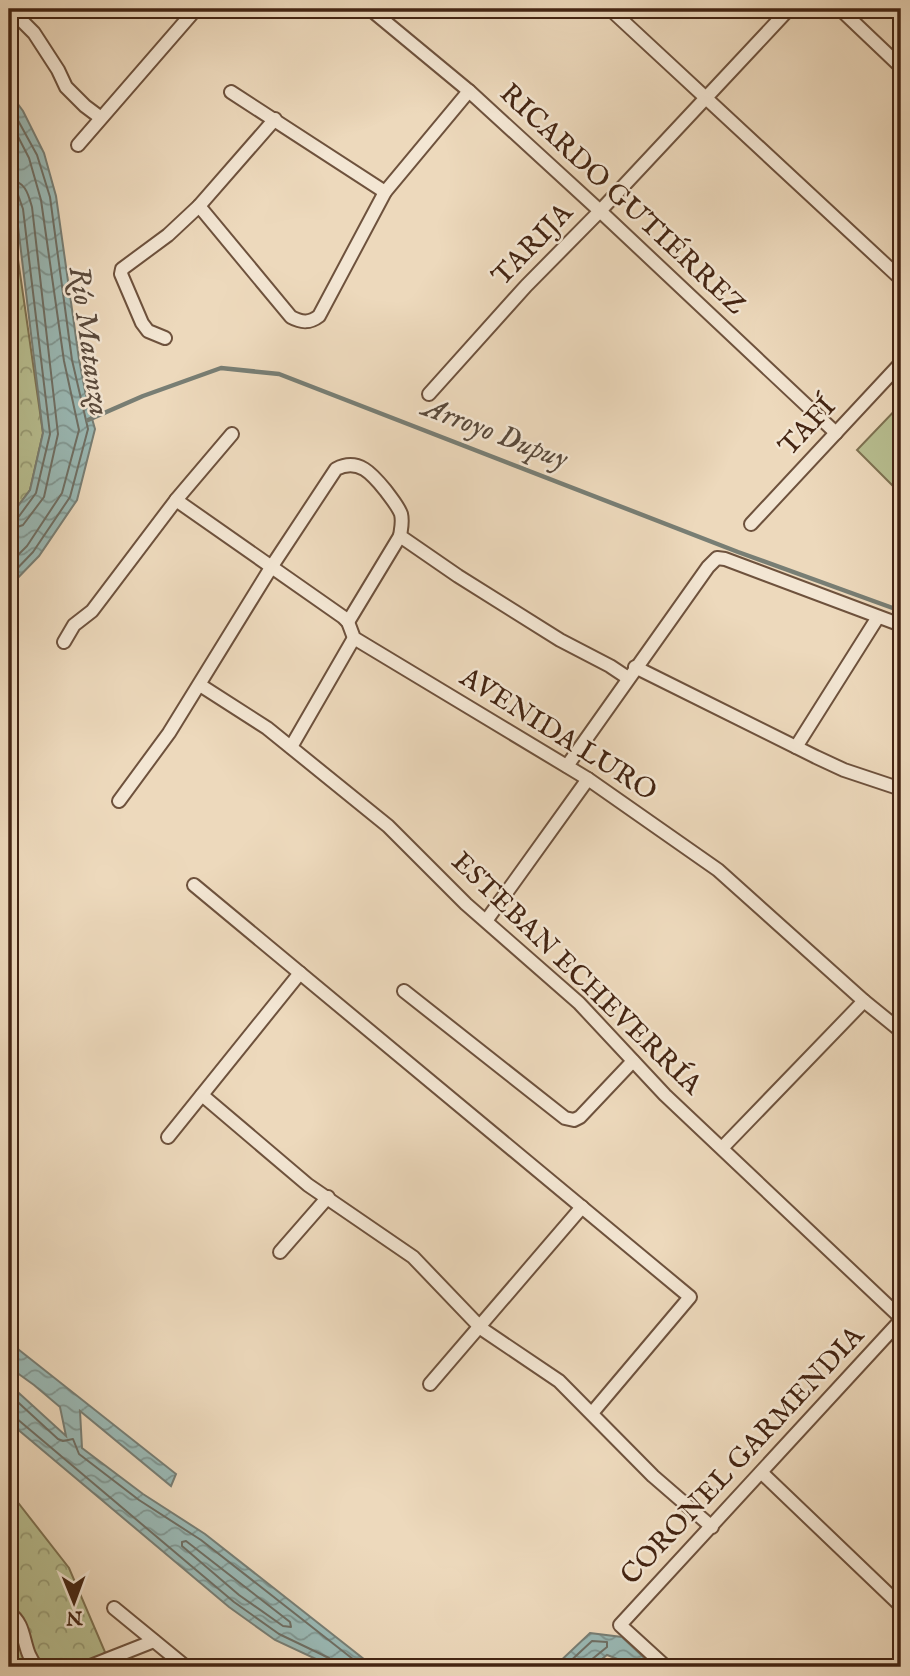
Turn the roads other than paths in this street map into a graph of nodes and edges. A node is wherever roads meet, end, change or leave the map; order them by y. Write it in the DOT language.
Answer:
graph roads {
  1 [pos="10,9"];
  2 [pos="195,9"];
  3 [pos="370,9"];
  4 [pos="610,9"];
  5 [pos="789,9"];
  6 [pos="840,9"];
  7 [pos="901,67"];
  8 [pos="468,91"];
  9 [pos="231,92"];
  10 [pos="706,98"];
  11 [pos="101,118"];
  12 [pos="275,119"];
  13 [pos="78,145"];
  14 [pos="385,192"];
  15 [pos="198,206"];
  16 [pos="600,211"];
  17 [pos="901,279"];
  18 [pos="165,338"];
  19 [pos="901,363"];
  20 [pos="429,394"];
  21 [pos="836,433"];
  22 [pos="232,434"];
  23 [pos="176,500"];
  24 [pos="751,524"];
  25 [pos="400,536"];
  26 [pos="272,566"];
  27 [pos="878,617"];
  28 [pos="348,622"];
  29 [pos="901,625"];
  30 [pos="354,638"];
  31 [pos="64,642"];
  32 [pos="631,673"];
  33 [pos="200,685"];
  34 [pos="291,747"];
  35 [pos="796,747"];
  36 [pos="567,766"];
  37 [pos="588,779"];
  38 [pos="901,789"];
  39 [pos="119,801"];
  40 [pos="194,885"];
  41 [pos="486,921"];
  42 [pos="300,973"];
  43 [pos="404,991"];
  44 [pos="864,1000"];
  45 [pos="899,1024"];
  46 [pos="633,1061"];
  47 [pos="202,1095"];
  48 [pos="168,1137"];
  49 [pos="723,1147"];
  50 [pos="328,1197"];
  51 [pos="582,1207"];
  52 [pos="280,1252"];
  53 [pos="901,1319"];
  54 [pos="480,1327"];
  55 [pos="430,1384"];
  56 [pos="592,1413"];
  57 [pos="762,1473"];
  58 [pos="712,1527"];
  59 [pos="901,1606"];
  60 [pos="114,1608"];
  61 [pos="9,1613"];
  62 [pos="154,1641"];
  63 [pos="37,1667"];
  64 [pos="89,1667"];
  65 [pos="186,1667"];
  66 [pos="666,1667"];
  1 -- 11 [label="street"];
  2 -- 11 [label="street"];
  3 -- 8 [label="street, RICARDO GUTIÉRREZ"];
  4 -- 10 [label="street"];
  5 -- 10 [label="street, TARIJA"];
  6 -- 7 [label="street"];
  8 -- 14 [label="street"];
  8 -- 16 [label="street, RICARDO GUTIÉRREZ"];
  9 -- 12 [label="street"];
  10 -- 16 [label="street, TARIJA"];
  10 -- 17 [label="street"];
  11 -- 13 [label="street"];
  12 -- 14 [label="street"];
  12 -- 15 [label="street"];
  14 -- 15 [label="street"];
  15 -- 18 [label="street"];
  16 -- 20 [label="street, TARIJA"];
  16 -- 21 [label="street, RICARDO GUTIÉRREZ"];
  19 -- 21 [label="street, TAFÍ"];
  21 -- 24 [label="street, TAFÍ"];
  22 -- 23 [label="street"];
  23 -- 26 [label="street"];
  23 -- 31 [label="street"];
  25 -- 26 [label="street"];
  25 -- 28 [label="street"];
  25 -- 32 [label="street"];
  26 -- 28 [label="street"];
  26 -- 33 [label="street"];
  27 -- 29 [label="street"];
  27 -- 32 [label="street"];
  27 -- 35 [label="street"];
  28 -- 30 [label="street"];
  30 -- 34 [label="street"];
  30 -- 36 [label="street, AVENIDA LURO"];
  32 -- 35 [label="street"];
  32 -- 36 [label="street"];
  33 -- 34 [label="street, ESTEBAN ECHEVERRÍA"];
  33 -- 39 [label="street"];
  34 -- 41 [label="street, ESTEBAN ECHEVERRÍA"];
  35 -- 38 [label="street"];
  36 -- 37 [label="street, AVENIDA LURO"];
  37 -- 41 [label="street"];
  37 -- 44 [label="street, AVENIDA LURO"];
  40 -- 42 [label="street"];
  41 -- 46 [label="street, ESTEBAN ECHEVERRÍA"];
  42 -- 47 [label="street"];
  42 -- 51 [label="street"];
  43 -- 46 [label="street"];
  44 -- 45 [label="street, AVENIDA LURO"];
  44 -- 49 [label="street"];
  46 -- 49 [label="street, ESTEBAN ECHEVERRÍA"];
  47 -- 48 [label="street"];
  47 -- 50 [label="street"];
  49 -- 53 [label="street, ESTEBAN ECHEVERRÍA"];
  50 -- 52 [label="street"];
  50 -- 54 [label="street"];
  51 -- 54 [label="street"];
  51 -- 56 [label="street"];
  53 -- 57 [label="street, CORONEL GARMENDIA"];
  54 -- 55 [label="street"];
  54 -- 56 [label="street"];
  56 -- 58 [label="street"];
  57 -- 58 [label="street, CORONEL GARMENDIA"];
  57 -- 59 [label="street"];
  58 -- 66 [label="street, CORONEL GARMENDIA"];
  60 -- 62 [label="street"];
  61 -- 63 [label="street"];
  62 -- 64 [label="street"];
  62 -- 65 [label="street"];
}
